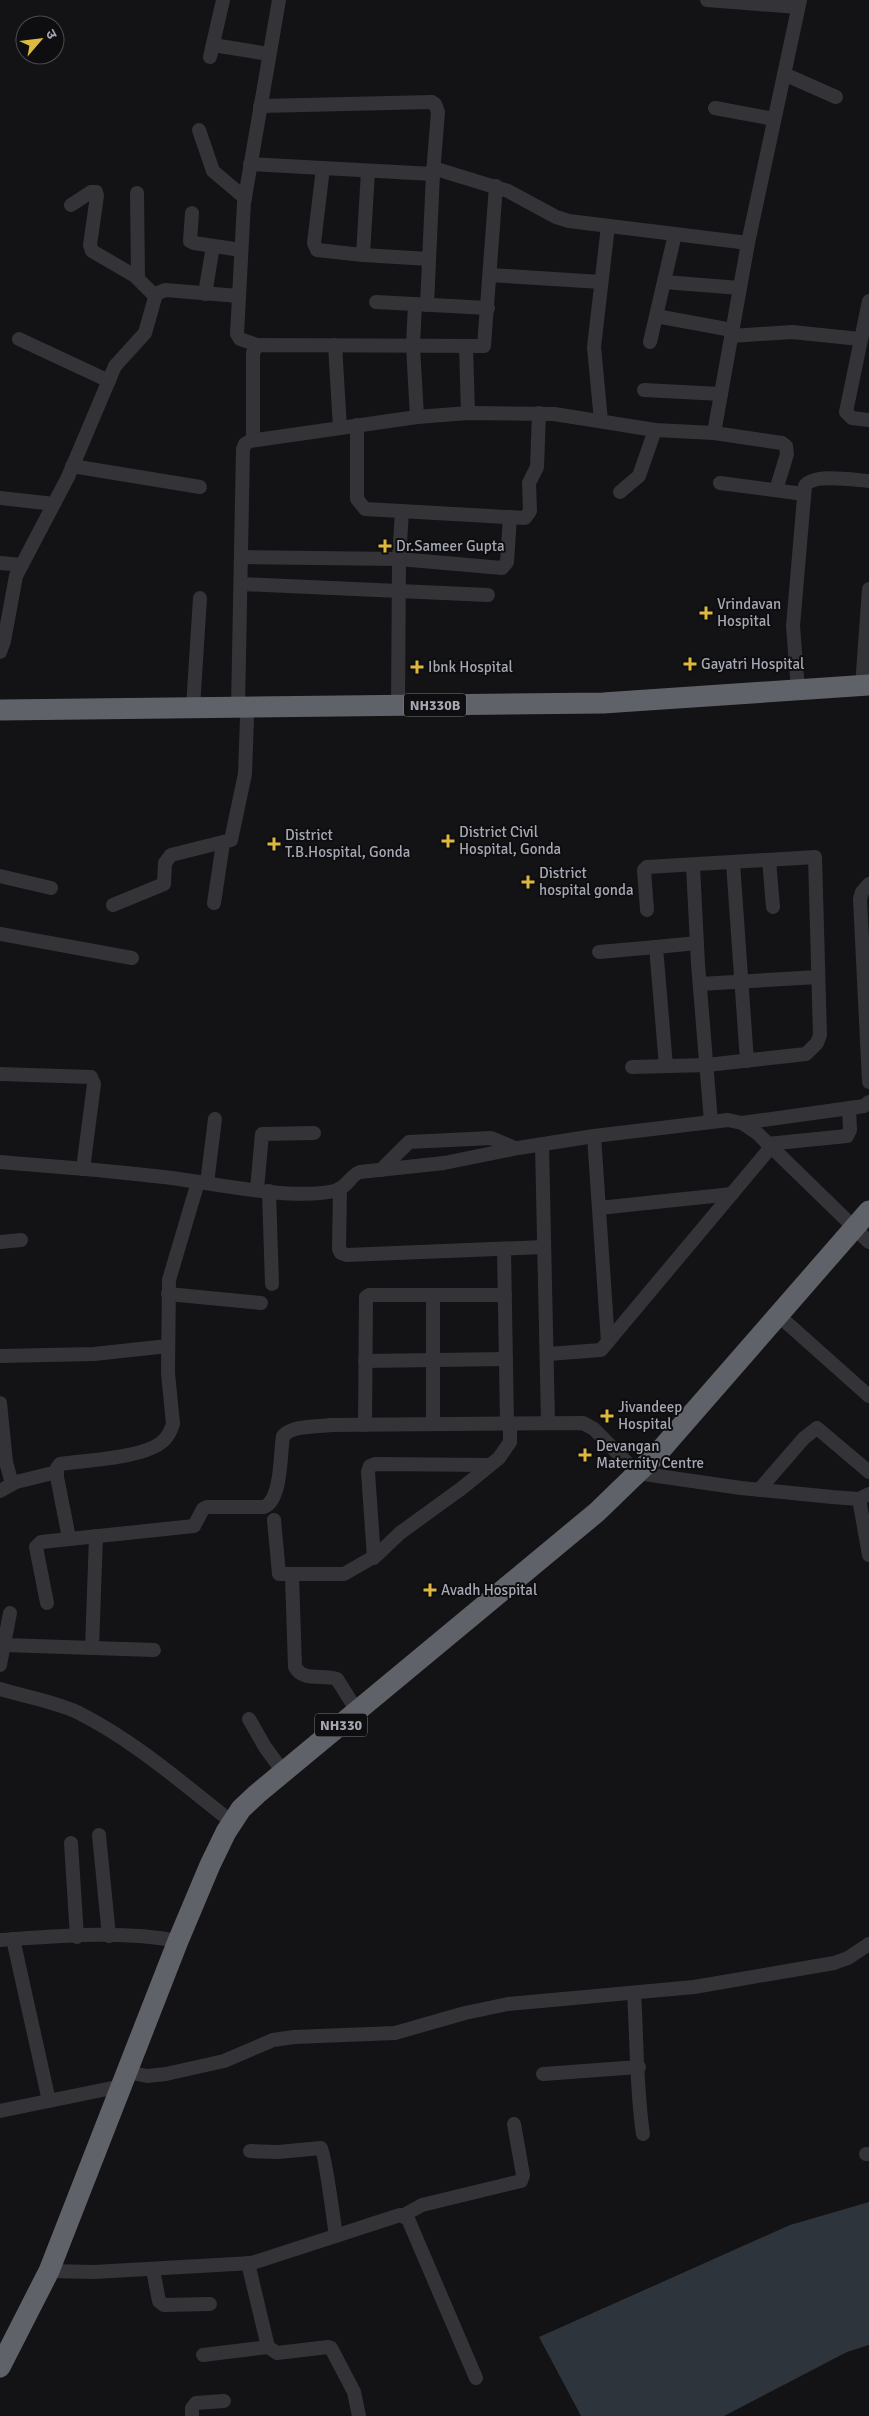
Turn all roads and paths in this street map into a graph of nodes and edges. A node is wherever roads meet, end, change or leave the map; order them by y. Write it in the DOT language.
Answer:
graph roads {
  1 [pos="223,0"];
  2 [pos="279,0"];
  3 [pos="707,0"];
  4 [pos="799,4"];
  5 [pos="269,54"];
  6 [pos="784,74"];
  7 [pos="836,97"];
  8 [pos="260,106"];
  9 [pos="715,108"];
  10 [pos="774,119"];
  11 [pos="198,130"];
  12 [pos="250,164"];
  13 [pos="323,168"];
  14 [pos="368,171"];
  15 [pos="433,171"];
  16 [pos="496,186"];
  17 [pos="137,193"];
  18 [pos="245,198"];
  19 [pos="71,206"];
  20 [pos="192,213"];
  21 [pos="608,226"];
  22 [pos="675,234"];
  23 [pos="748,243"];
  24 [pos="213,246"];
  25 [pos="242,250"];
  26 [pos="363,255"];
  27 [pos="429,259"];
  28 [pos="490,276"];
  29 [pos="138,279"];
  30 [pos="602,282"];
  31 [pos="664,282"];
  32 [pos="740,288"];
  33 [pos="205,294"];
  34 [pos="155,296"];
  35 [pos="239,296"];
  36 [pos="869,301"];
  37 [pos="376,302"];
  38 [pos="421,304"];
  39 [pos="488,308"];
  40 [pos="656,316"];
  41 [pos="732,333"];
  42 [pos="19,339"];
  43 [pos="860,339"];
  44 [pos="650,342"];
  45 [pos="257,345"];
  46 [pos="335,345"];
  47 [pos="413,346"];
  48 [pos="466,346"];
  49 [pos="863,358"];
  50 [pos="109,381"];
  51 [pos="644,390"];
  52 [pos="721,394"];
  53 [pos="468,413"];
  54 [pos="539,413"];
  55 [pos="416,418"];
  56 [pos="869,420"];
  57 [pos="601,421"];
  58 [pos="357,425"];
  59 [pos="340,428"];
  60 [pos="655,430"];
  61 [pos="714,434"];
  62 [pos="253,440"];
  63 [pos="72,466"];
  64 [pos="869,481"];
  65 [pos="720,484"];
  66 [pos="200,487"];
  67 [pos="776,490"];
  68 [pos="620,492"];
  69 [pos="804,494"];
  70 [pos="0,498"];
  71 [pos="54,504"];
  72 [pos="402,511"];
  73 [pos="510,517"];
  74 [pos="241,557"];
  75 [pos="399,559"];
  76 [pos="0,563"];
  77 [pos="22,565"];
  78 [pos="241,584"];
  79 [pos="869,589"];
  80 [pos="399,591"];
  81 [pos="488,595"];
  82 [pos="200,598"];
  83 [pos="0,652"];
  84 [pos="867,689"];
  85 [pos="798,690"];
  86 [pos="398,705"];
  87 [pos="193,707"];
  88 [pos="0,710"];
  89 [pos="242,712"];
  90 [pos="0,718"];
  91 [pos="223,843"];
  92 [pos="769,860"];
  93 [pos="733,863"];
  94 [pos="693,866"];
  95 [pos="0,876"];
  96 [pos="869,884"];
  97 [pos="51,888"];
  98 [pos="214,903"];
  99 [pos="112,905"];
  100 [pos="773,907"];
  101 [pos="647,910"];
  102 [pos="865,929"];
  103 [pos="0,934"];
  104 [pos="697,943"];
  105 [pos="656,947"];
  106 [pos="599,952"];
  107 [pos="132,958"];
  108 [pos="818,977"];
  109 [pos="741,982"];
  110 [pos="700,984"];
  111 [pos="747,1061"];
  112 [pos="707,1065"];
  113 [pos="666,1066"];
  114 [pos="632,1067"];
  115 [pos="0,1074"];
  116 [pos="869,1082"];
  117 [pos="869,1103"];
  118 [pos="849,1108"];
  119 [pos="215,1119"];
  120 [pos="711,1122"];
  121 [pos="742,1124"];
  122 [pos="314,1133"];
  123 [pos="594,1136"];
  124 [pos="542,1145"];
  125 [pos="769,1145"];
  126 [pos="515,1148"];
  127 [pos="0,1162"];
  128 [pos="83,1169"];
  129 [pos="381,1170"];
  130 [pos="203,1182"];
  131 [pos="340,1189"];
  132 [pos="263,1190"];
  133 [pos="732,1194"];
  134 [pos="599,1208"];
  135 [pos="869,1211"];
  136 [pos="862,1235"];
  137 [pos="21,1240"];
  138 [pos="0,1242"];
  139 [pos="544,1247"];
  140 [pos="504,1249"];
  141 [pos="272,1284"];
  142 [pos="168,1294"];
  143 [pos="433,1295"];
  144 [pos="505,1295"];
  145 [pos="262,1303"];
  146 [pos="778,1315"];
  147 [pos="608,1342"];
  148 [pos="168,1346"];
  149 [pos="548,1354"];
  150 [pos="0,1356"];
  151 [pos="506,1359"];
  152 [pos="365,1361"];
  153 [pos="433,1361"];
  154 [pos="869,1395"];
  155 [pos="0,1403"];
  156 [pos="548,1422"];
  157 [pos="509,1423"];
  158 [pos="433,1424"];
  159 [pos="365,1425"];
  160 [pos="490,1465"];
  161 [pos="869,1472"];
  162 [pos="637,1473"];
  163 [pos="57,1477"];
  164 [pos="6,1487"];
  165 [pos="759,1490"];
  166 [pos="864,1496"];
  167 [pos="274,1520"];
  168 [pos="96,1536"];
  169 [pos="69,1538"];
  170 [pos="869,1554"];
  171 [pos="374,1558"];
  172 [pos="292,1576"];
  173 [pos="47,1603"];
  174 [pos="10,1612"];
  175 [pos="4,1645"];
  176 [pos="92,1648"];
  177 [pos="154,1650"];
  178 [pos="0,1664"];
  179 [pos="0,1689"];
  180 [pos="357,1711"];
  181 [pos="249,1719"];
  182 [pos="284,1773"];
  183 [pos="232,1823"];
  184 [pos="99,1835"];
  185 [pos="71,1843"];
  186 [pos="77,1936"];
  187 [pos="109,1936"];
  188 [pos="6,1939"];
  189 [pos="178,1941"];
  190 [pos="869,1944"];
  191 [pos="634,1993"];
  192 [pos="639,2068"];
  193 [pos="543,2074"];
  194 [pos="124,2079"];
  195 [pos="49,2101"];
  196 [pos="0,2111"];
  197 [pos="514,2124"];
  198 [pos="644,2134"];
  199 [pos="250,2151"];
  200 [pos="404,2215"];
  201 [pos="336,2236"];
  202 [pos="248,2263"];
  203 [pos="154,2270"];
  204 [pos="49,2271"];
  205 [pos="210,2304"];
  206 [pos="268,2347"];
  207 [pos="203,2355"];
  208 [pos="0,2367"];
  209 [pos="476,2378"];
  210 [pos="224,2401"];
  211 [pos="192,2416"];
  212 [pos="359,2416"];
  1 -- 5 [label="street"];
  2 -- 5 [label="street"];
  3 -- 4 [label="street"];
  4 -- 6 [label="street"];
  5 -- 8 [label="street"];
  6 -- 7 [label="street"];
  6 -- 10 [label="street"];
  8 -- 12 [label="street"];
  8 -- 15 [label="street"];
  9 -- 10 [label="street"];
  10 -- 23 [label="street"];
  11 -- 18 [label="street"];
  12 -- 13 [label="street"];
  12 -- 18 [label="street"];
  13 -- 14 [label="street"];
  13 -- 26 [label="street"];
  14 -- 15 [label="street"];
  14 -- 26 [label="street"];
  15 -- 16 [label="street"];
  15 -- 27 [label="street"];
  16 -- 21 [label="street"];
  16 -- 28 [label="street"];
  17 -- 29 [label="street"];
  18 -- 25 [label="street"];
  19 -- 29 [label="street"];
  20 -- 24 [label="street"];
  21 -- 22 [label="street"];
  21 -- 30 [label="street"];
  22 -- 23 [label="street"];
  22 -- 31 [label="street"];
  23 -- 32 [label="street"];
  24 -- 25 [label="street"];
  24 -- 33 [label="street"];
  25 -- 35 [label="street"];
  26 -- 27 [label="street"];
  27 -- 38 [label="street"];
  28 -- 30 [label="street"];
  28 -- 39 [label="street"];
  29 -- 34 [label="street"];
  30 -- 57 [label="street"];
  31 -- 32 [label="street"];
  31 -- 40 [label="street"];
  32 -- 41 [label="street"];
  33 -- 34 [label="street"];
  33 -- 35 [label="street"];
  34 -- 50 [label="street"];
  35 -- 45 [label="street"];
  36 -- 43 [label="street"];
  37 -- 38 [label="street"];
  38 -- 39 [label="street"];
  38 -- 47 [label="street"];
  39 -- 48 [label="street"];
  40 -- 41 [label="street"];
  40 -- 44 [label="street"];
  41 -- 43 [label="street"];
  41 -- 52 [label="street"];
  42 -- 50 [label="street"];
  43 -- 49 [label="street"];
  45 -- 46 [label="street"];
  45 -- 62 [label="street"];
  46 -- 47 [label="street"];
  46 -- 59 [label="street"];
  47 -- 48 [label="street"];
  47 -- 55 [label="street"];
  48 -- 53 [label="street"];
  49 -- 56 [label="street"];
  50 -- 63 [label="street"];
  51 -- 52 [label="street"];
  52 -- 61 [label="street"];
  53 -- 54 [label="street"];
  53 -- 55 [label="street"];
  54 -- 57 [label="street"];
  54 -- 73 [label="street"];
  55 -- 58 [label="street"];
  57 -- 60 [label="street"];
  58 -- 59 [label="street"];
  58 -- 72 [label="street"];
  59 -- 62 [label="street"];
  60 -- 61 [label="street"];
  60 -- 68 [label="street"];
  61 -- 67 [label="street"];
  62 -- 74 [label="street"];
  63 -- 66 [label="street"];
  63 -- 71 [label="street"];
  64 -- 69 [label="street"];
  65 -- 67 [label="street"];
  67 -- 69 [label="street"];
  69 -- 85 [label="street"];
  70 -- 71 [label="street"];
  71 -- 77 [label="street"];
  72 -- 73 [label="street"];
  72 -- 75 [label="street"];
  73 -- 75 [label="street"];
  74 -- 75 [label="street"];
  74 -- 78 [label="street"];
  75 -- 80 [label="street"];
  76 -- 77 [label="street"];
  77 -- 83 [label="street"];
  78 -- 80 [label="street"];
  78 -- 89 [label="street"];
  79 -- 84 [label="street"];
  80 -- 81 [label="street"];
  80 -- 86 [label="street"];
  82 -- 87 [label="street"];
  84 -- 85 [label="highway, NH330B"];
  84 -- 89 [label="highway, NH330B"];
  85 -- 86 [label="highway, NH330B"];
  86 -- 89 [label="highway, NH330B"];
  87 -- 88 [label="highway, NH330B"];
  87 -- 89 [label="highway, NH330B"];
  89 -- 90 [label="highway, NH330B"];
  89 -- 91 [label="street"];
  91 -- 98 [label="street"];
  91 -- 99 [label="street"];
  92 -- 93 [label="street"];
  92 -- 100 [label="street"];
  92 -- 108 [label="street"];
  93 -- 94 [label="street"];
  93 -- 109 [label="street"];
  94 -- 101 [label="street"];
  94 -- 104 [label="street"];
  95 -- 97 [label="street"];
  96 -- 102 [label="street"];
  102 -- 116 [label="street"];
  103 -- 107 [label="street"];
  104 -- 105 [label="street"];
  104 -- 110 [label="street"];
  105 -- 106 [label="street"];
  105 -- 113 [label="street"];
  108 -- 109 [label="street"];
  108 -- 111 [label="street"];
  109 -- 110 [label="street"];
  109 -- 111 [label="street"];
  110 -- 112 [label="street"];
  111 -- 112 [label="street"];
  112 -- 113 [label="street"];
  112 -- 120 [label="street"];
  113 -- 114 [label="street"];
  115 -- 128 [label="street"];
  117 -- 118 [label="street"];
  118 -- 121 [label="street"];
  118 -- 125 [label="street"];
  119 -- 130 [label="street"];
  120 -- 121 [label="street"];
  120 -- 123 [label="street"];
  121 -- 125 [label="street"];
  122 -- 132 [label="street"];
  123 -- 124 [label="street"];
  123 -- 134 [label="street"];
  124 -- 126 [label="street"];
  124 -- 139 [label="street"];
  125 -- 133 [label="street"];
  125 -- 136 [label="street"];
  126 -- 129 [label="street"];
  126 -- 129 [label="street"];
  127 -- 128 [label="street"];
  128 -- 130 [label="street"];
  129 -- 131 [label="street"];
  130 -- 132 [label="street"];
  130 -- 142 [label="street"];
  131 -- 132 [label="street"];
  131 -- 140 [label="street"];
  132 -- 141 [label="street"];
  133 -- 134 [label="street"];
  133 -- 147 [label="street"];
  134 -- 147 [label="street"];
  135 -- 136 [label="highway, NH330"];
  136 -- 146 [label="highway, NH330"];
  137 -- 138 [label="street"];
  139 -- 140 [label="street"];
  139 -- 149 [label="street"];
  140 -- 144 [label="street"];
  142 -- 145 [label="street"];
  142 -- 148 [label="street"];
  143 -- 144 [label="street"];
  143 -- 152 [label="street"];
  143 -- 153 [label="street"];
  144 -- 151 [label="street"];
  146 -- 154 [label="street"];
  146 -- 162 [label="highway, NH330"];
  147 -- 149 [label="street"];
  148 -- 150 [label="street"];
  148 -- 163 [label="street"];
  149 -- 156 [label="street"];
  151 -- 153 [label="street"];
  151 -- 157 [label="street"];
  152 -- 153 [label="street"];
  152 -- 159 [label="street"];
  153 -- 158 [label="street"];
  155 -- 164 [label="street"];
  156 -- 157 [label="street"];
  156 -- 162 [label="street"];
  157 -- 158 [label="street"];
  157 -- 160 [label="street"];
  158 -- 159 [label="street"];
  159 -- 168 [label="street"];
  160 -- 171 [label="street"];
  160 -- 171 [label="street"];
  161 -- 165 [label="street"];
  162 -- 165 [label="street"];
  162 -- 180 [label="highway, NH330"];
  163 -- 164 [label="street"];
  163 -- 169 [label="street"];
  165 -- 166 [label="street"];
  166 -- 170 [label="street"];
  167 -- 172 [label="street"];
  168 -- 169 [label="street"];
  168 -- 176 [label="street"];
  169 -- 173 [label="street"];
  171 -- 172 [label="street"];
  172 -- 180 [label="street"];
  174 -- 175 [label="street"];
  175 -- 176 [label="street"];
  175 -- 178 [label="street"];
  176 -- 177 [label="street"];
  179 -- 183 [label="street"];
  180 -- 182 [label="highway, NH330"];
  181 -- 182 [label="street"];
  182 -- 183 [label="highway, NH330"];
  183 -- 189 [label="highway, NH330"];
  184 -- 187 [label="street"];
  185 -- 186 [label="street"];
  186 -- 187 [label="street"];
  186 -- 188 [label="street"];
  187 -- 189 [label="street"];
  188 -- 195 [label="street"];
  189 -- 194 [label="highway, NH330"];
  190 -- 191 [label="street"];
  191 -- 192 [label="street"];
  191 -- 194 [label="street"];
  192 -- 193 [label="street"];
  192 -- 198 [label="street"];
  194 -- 195 [label="street"];
  194 -- 204 [label="highway, NH330"];
  195 -- 196 [label="street"];
  197 -- 200 [label="street"];
  199 -- 201 [label="street"];
  200 -- 201 [label="street"];
  200 -- 209 [label="street"];
  201 -- 202 [label="street"];
  202 -- 203 [label="street"];
  202 -- 206 [label="street"];
  203 -- 204 [label="street"];
  203 -- 205 [label="street"];
  204 -- 208 [label="highway, NH330"];
  206 -- 207 [label="street"];
  206 -- 212 [label="street"];
  210 -- 211 [label="street"];
}
